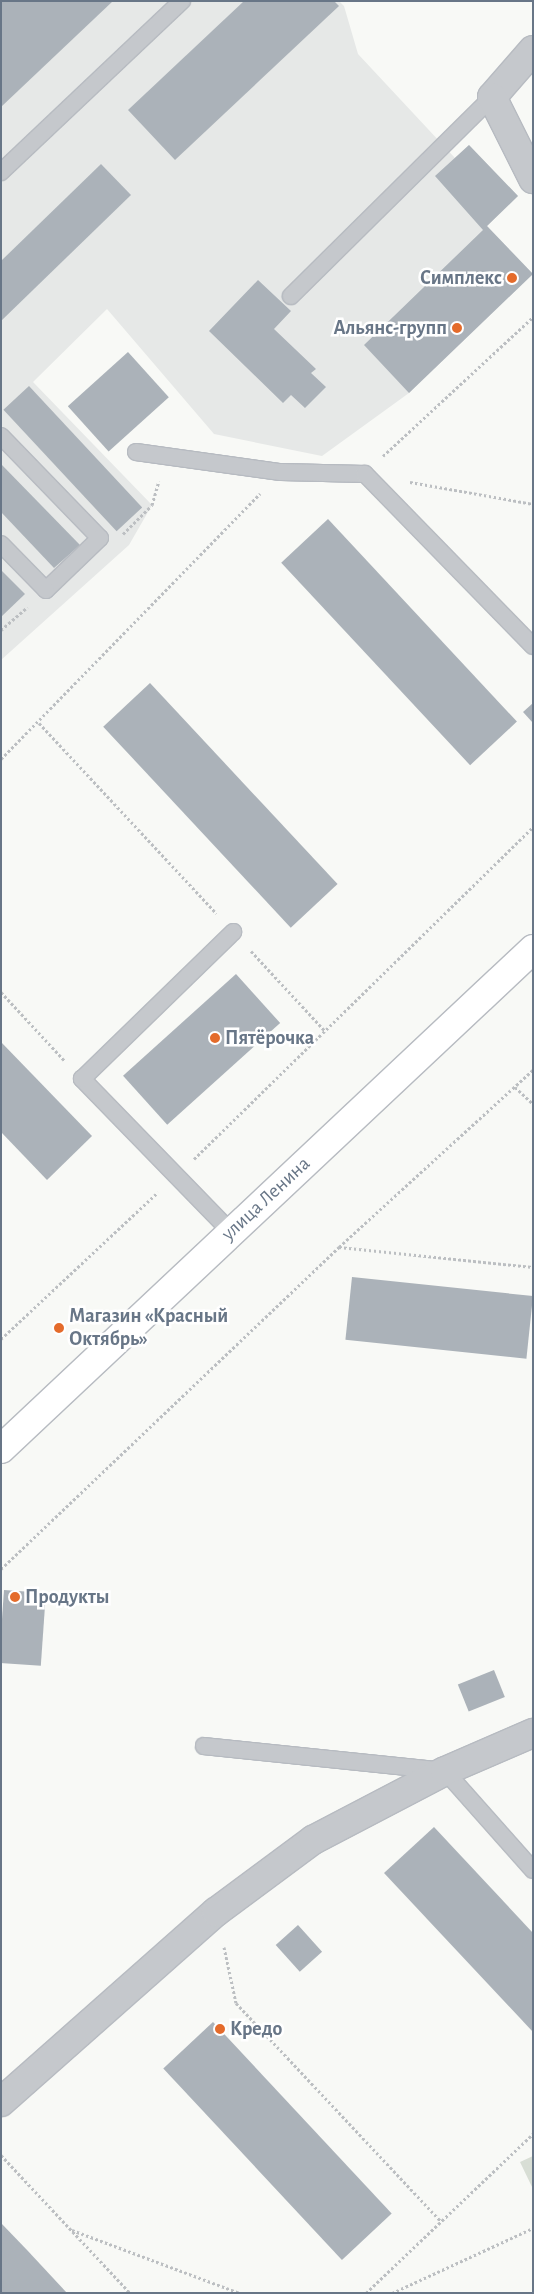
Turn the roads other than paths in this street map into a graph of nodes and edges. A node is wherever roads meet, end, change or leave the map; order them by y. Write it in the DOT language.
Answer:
graph roads {
  1 [pos="182,1"];
  2 [pos="533,50"];
  3 [pos="492,96"];
  4 [pos="1,172"];
  5 [pos="533,179"];
  6 [pos="291,296"];
  7 [pos="1,436"];
  8 [pos="136,452"];
  9 [pos="1,544"];
  10 [pos="533,646"];
  11 [pos="233,932"];
  12 [pos="533,950"];
  13 [pos="231,1232"];
  14 [pos="1,1449"];
  15 [pos="533,1733"];
  16 [pos="204,1746"];
  17 [pos="446,1771"];
  18 [pos="533,1870"];
  19 [pos="1,2102"];
  1 -- 4 [label="lane"];
  2 -- 3 [label="street"];
  3 -- 5 [label="street"];
  3 -- 6 [label="lane"];
  7 -- 9 [label="lane"];
  8 -- 10 [label="lane"];
  11 -- 13 [label="lane"];
  12 -- 13 [label="main road, улица Ленина"];
  13 -- 14 [label="main road, улица Ленина"];
  15 -- 17 [label="street"];
  16 -- 17 [label="lane"];
  17 -- 18 [label="lane"];
  17 -- 19 [label="street"];
}
